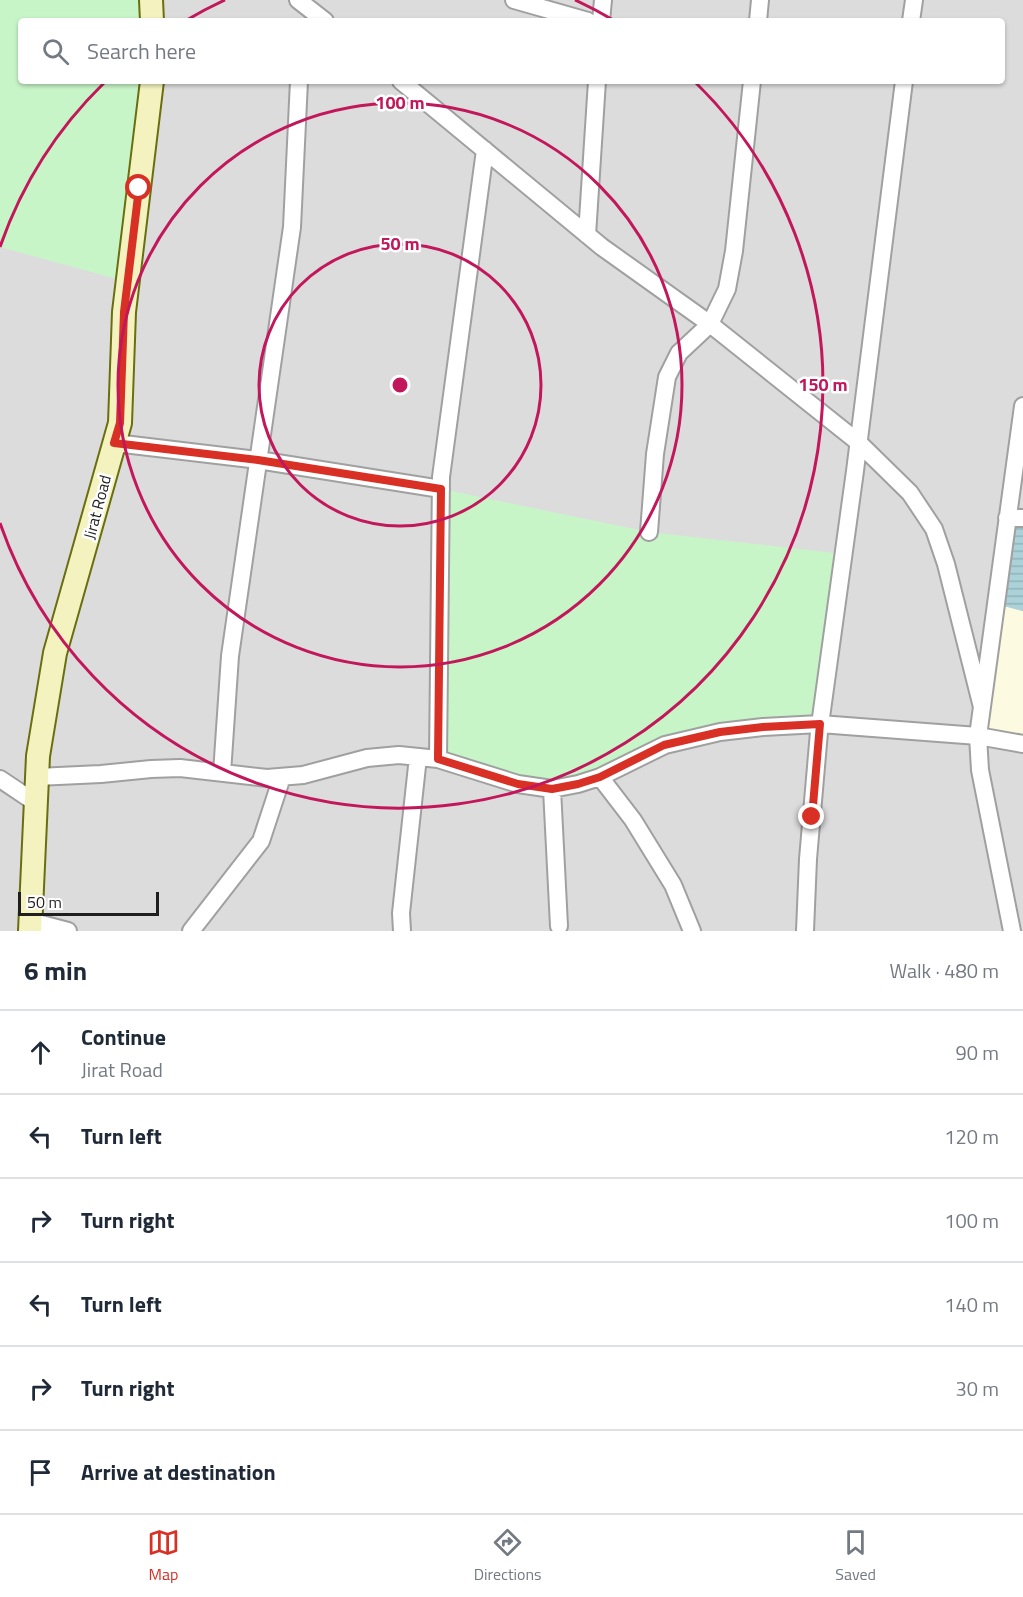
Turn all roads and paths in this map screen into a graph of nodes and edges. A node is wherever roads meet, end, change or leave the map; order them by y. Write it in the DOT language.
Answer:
graph roads {
  1 [pos="152,0"];
  2 [pos="514,0"];
  3 [pos="603,0"];
  4 [pos="760,0"];
  5 [pos="914,0"];
  6 [pos="301,8"];
  7 [pos="152,18"];
  8 [pos="319,18"];
  9 [pos="577,18"];
  10 [pos="601,18"];
  11 [pos="758,18"];
  12 [pos="911,18"];
  13 [pos="152,84"];
  14 [pos="299,84"];
  15 [pos="405,84"];
  16 [pos="597,84"];
  17 [pos="752,84"];
  18 [pos="904,84"];
  19 [pos="485,150"];
  20 [pos="587,235"];
  21 [pos="710,324"];
  22 [pos="1023,406"];
  23 [pos="858,442"];
  24 [pos="114,443"];
  25 [pos="258,460"];
  26 [pos="441,489"];
  27 [pos="1015,518"];
  28 [pos="649,532"];
  29 [pos="982,707"];
  30 [pos="820,724"];
  31 [pos="978,736"];
  32 [pos="1023,744"];
  33 [pos="418,757"];
  34 [pos="438,759"];
  35 [pos="222,773"];
  36 [pos="37,777"];
  37 [pos="282,777"];
  38 [pos="600,777"];
  39 [pos="0,779"];
  40 [pos="552,789"];
  41 [pos="36,803"];
  42 [pos="30,926"];
  43 [pos="559,926"];
  44 [pos="68,931"];
  45 [pos="191,931"];
  46 [pos="402,931"];
  47 [pos="692,931"];
  48 [pos="805,931"];
  49 [pos="1012,931"];
  1 -- 7 [label="main road"];
  2 -- 9 [label="street"];
  3 -- 10 [label="street"];
  4 -- 11 [label="street"];
  5 -- 12 [label="street"];
  6 -- 8 [label="street"];
  13 -- 24 [label="main road, Jirat Road"];
  14 -- 25 [label="street"];
  15 -- 19 [label="street"];
  16 -- 20 [label="street"];
  17 -- 21 [label="street"];
  18 -- 23 [label="street"];
  19 -- 20 [label="street"];
  19 -- 26 [label="street"];
  20 -- 21 [label="street"];
  21 -- 23 [label="street"];
  21 -- 28 [label="street"];
  22 -- 27 [label="street"];
  23 -- 29 [label="street"];
  23 -- 30 [label="street"];
  24 -- 25 [label="street"];
  24 -- 36 [label="main road, Jirat Road"];
  25 -- 26 [label="street"];
  25 -- 35 [label="street"];
  26 -- 34 [label="street"];
  27 -- 29 [label="street"];
  29 -- 31 [label="street"];
  30 -- 31 [label="street"];
  30 -- 38 [label="street"];
  30 -- 48 [label="street"];
  31 -- 32 [label="street"];
  31 -- 49 [label="street"];
  33 -- 34 [label="street"];
  33 -- 37 [label="street"];
  33 -- 46 [label="street"];
  34 -- 40 [label="street"];
  35 -- 36 [label="street"];
  35 -- 37 [label="street"];
  36 -- 41 [label="main road, Jirat Road"];
  37 -- 45 [label="street"];
  38 -- 40 [label="street"];
  38 -- 47 [label="street"];
  39 -- 41 [label="street"];
  40 -- 43 [label="street"];
  41 -- 42 [label="main road, Jirat Road"];
  42 -- 44 [label="street"];
}
